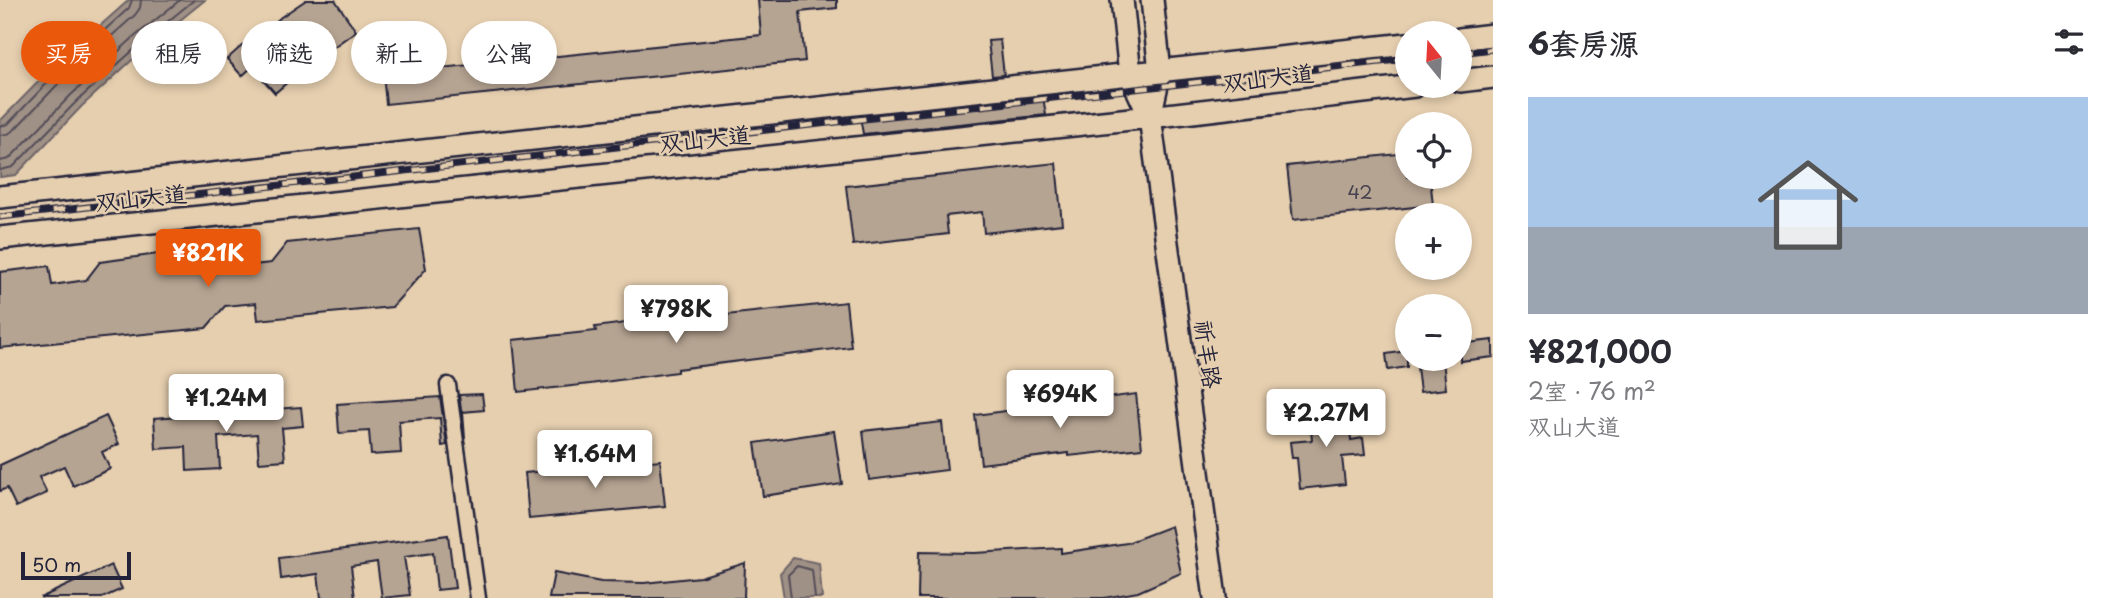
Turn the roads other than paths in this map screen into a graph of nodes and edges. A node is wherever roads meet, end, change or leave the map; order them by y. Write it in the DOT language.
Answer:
graph roads {
  1 [pos="1122,0"];
  2 [pos="1152,0"];
  3 [pos="1493,35"];
  4 [pos="1472,37"];
  5 [pos="1395,45"];
  6 [pos="1160,71"];
  7 [pos="1130,74"];
  8 [pos="1493,76"];
  9 [pos="1472,79"];
  10 [pos="1395,88"];
  11 [pos="1150,117"];
  12 [pos="0,197"];
  13 [pos="0,238"];
  14 [pos="448,385"];
  15 [pos="478,598"];
  16 [pos="1216,598"];
  1 -- 7 [label="street"];
  2 -- 6 [label="street"];
  3 -- 4 [label="street"];
  5 -- 6 [label="street, 双山大道"];
  6 -- 7 [label="street, 双山大道"];
  6 -- 11 [label="street"];
  7 -- 11 [label="street"];
  7 -- 12 [label="street, 双山大道"];
  8 -- 9 [label="street"];
  10 -- 11 [label="street, 双山大道"];
  11 -- 13 [label="street, 双山大道"];
  11 -- 16 [label="street, 祈丰路"];
  14 -- 15 [label="street"];
}
